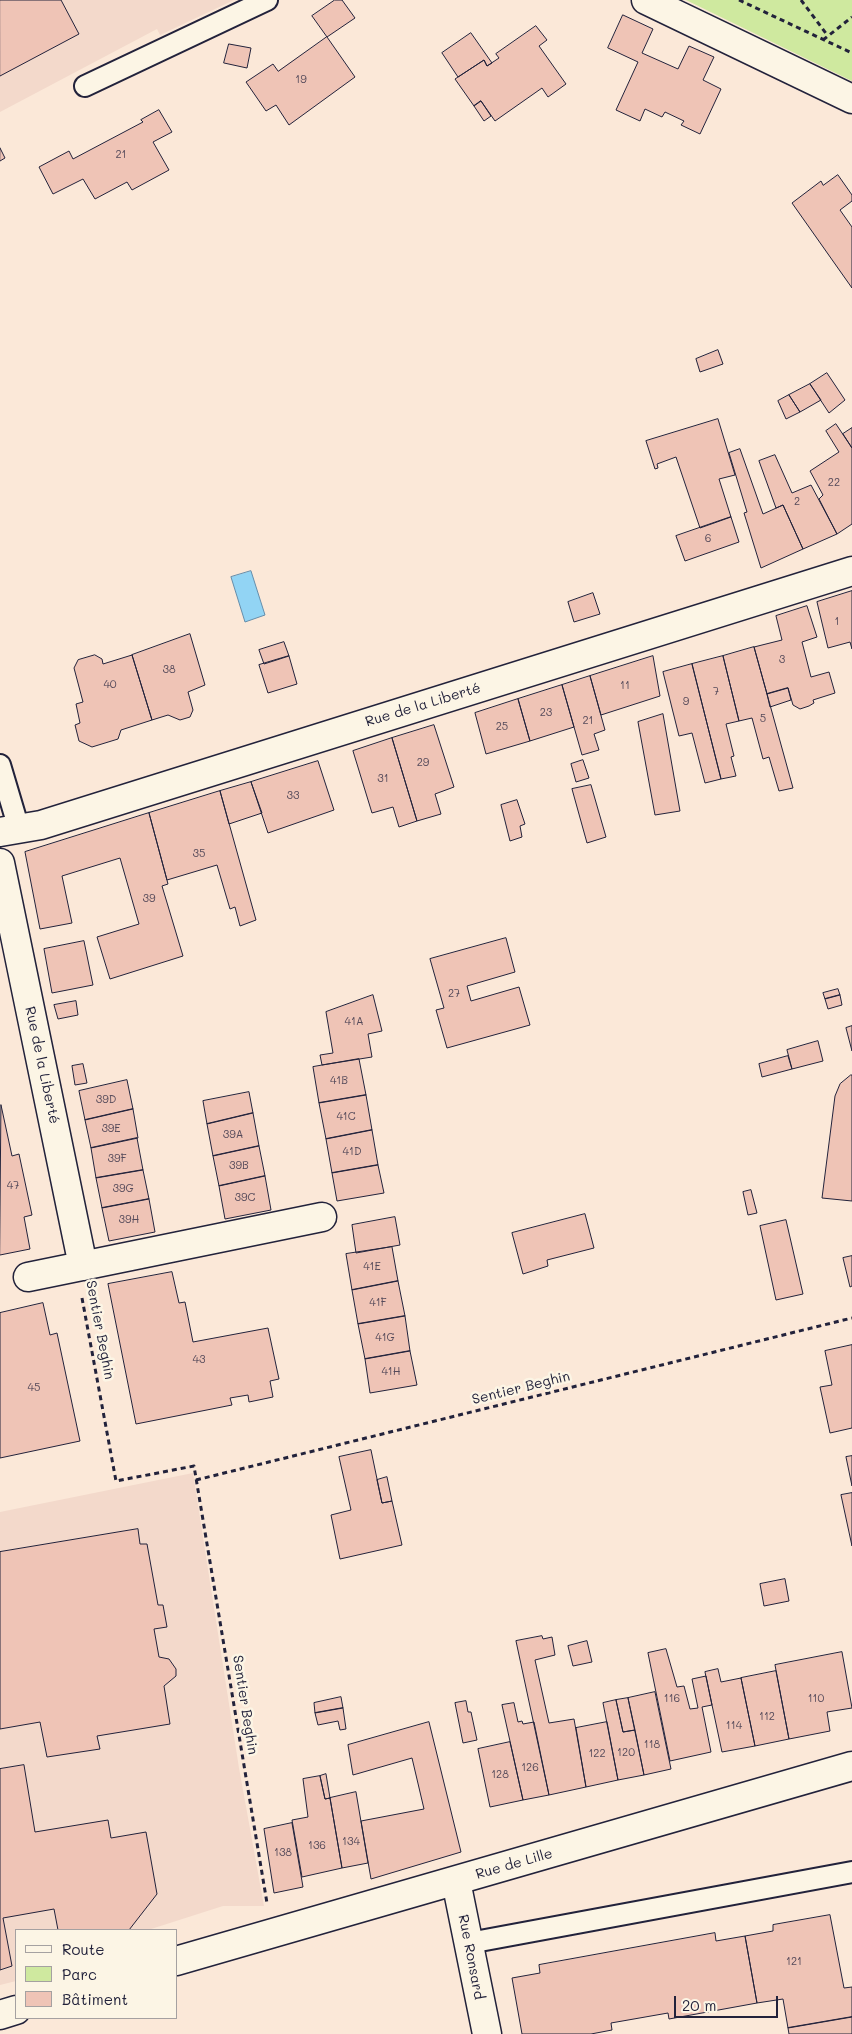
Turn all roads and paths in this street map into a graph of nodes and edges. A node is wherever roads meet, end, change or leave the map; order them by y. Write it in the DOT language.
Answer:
graph roads {
  1 [pos="267,0"];
  2 [pos="646,0"];
  3 [pos="739,0"];
  4 [pos="801,0"];
  5 [pos="852,18"];
  6 [pos="828,36"];
  7 [pos="824,40"];
  8 [pos="852,53"];
  9 [pos="85,86"];
  10 [pos="852,99"];
  11 [pos="848,572"];
  12 [pos="0,765"];
  13 [pos="9,831"];
  14 [pos="0,863"];
  15 [pos="322,1217"];
  16 [pos="80,1267"];
  17 [pos="28,1277"];
  18 [pos="852,1318"];
  19 [pos="196,1480"];
  20 [pos="852,1766"];
  21 [pos="852,1872"];
  22 [pos="456,1881"];
  23 [pos="272,1933"];
  24 [pos="469,1943"];
  25 [pos="178,1960"];
  26 [pos="15,2010"];
  27 [pos="0,2015"];
  28 [pos="487,2034"];
  1 -- 9 [label="lane"];
  2 -- 10 [label="street"];
  3 -- 7 [label="path"];
  4 -- 6 [label="path"];
  5 -- 6 [label="path"];
  6 -- 7 [label="path"];
  7 -- 8 [label="path"];
  11 -- 13 [label="street, Rue de la Liberté"];
  12 -- 13 [label="lane"];
  14 -- 16 [label="street, Rue de la Liberté"];
  15 -- 16 [label="street"];
  16 -- 17 [label="street"];
  16 -- 19 [label="path, Sentier Beghin"];
  18 -- 19 [label="path, Sentier Beghin"];
  19 -- 23 [label="path, Sentier Beghin"];
  20 -- 22 [label="street, Rue de Lille"];
  21 -- 24 [label="lane"];
  22 -- 23 [label="street, Rue de Lille"];
  22 -- 24 [label="street, Rue Ronsard"];
  23 -- 25 [label="street, Rue de Lille"];
  24 -- 28 [label="street, Rue Ronsard"];
  26 -- 27 [label="street"];
}
